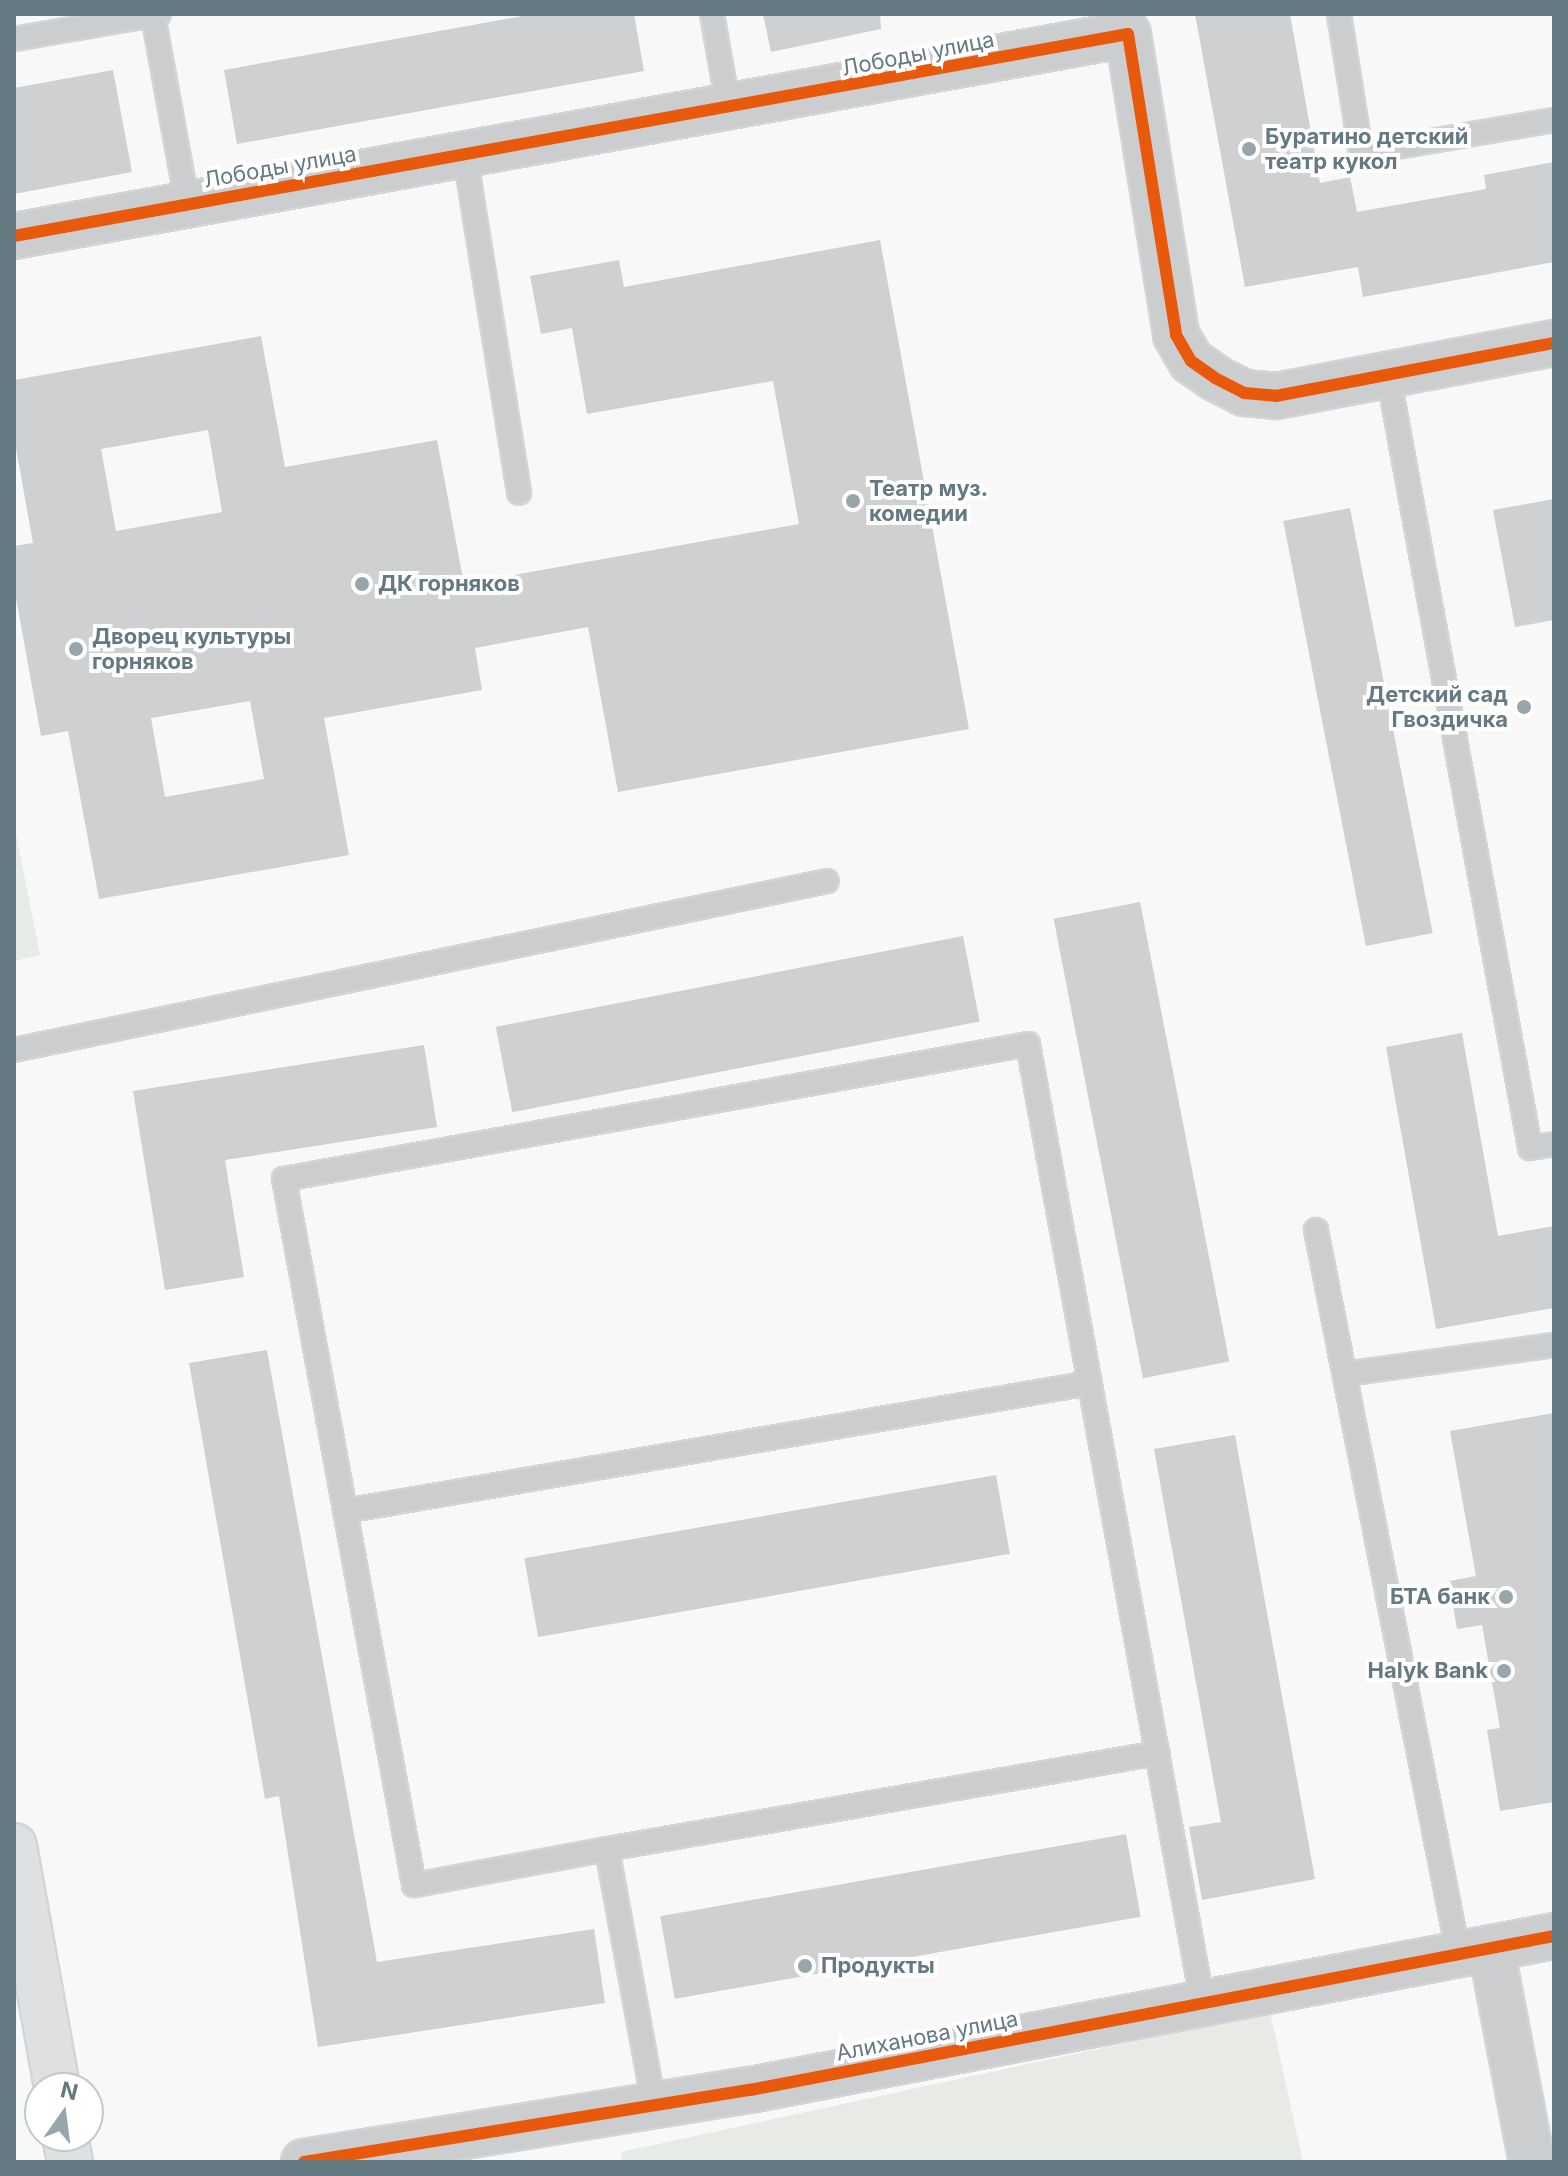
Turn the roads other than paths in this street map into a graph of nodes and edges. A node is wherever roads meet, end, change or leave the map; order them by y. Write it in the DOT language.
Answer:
graph roads {
  1 [pos="156,14"];
  2 [pos="712,14"];
  3 [pos="1339,14"];
  4 [pos="1126,24"];
  5 [pos="14,39"];
  6 [pos="729,110"];
  7 [pos="1554,120"];
  8 [pos="465,155"];
  9 [pos="187,203"];
  10 [pos="14,236"];
  11 [pos="1554,343"];
  12 [pos="1388,374"];
  13 [pos="519,493"];
  14 [pos="827,881"];
  15 [pos="14,1050"];
  16 [pos="1554,1144"];
  17 [pos="1316,1230"];
  18 [pos="1554,1345"];
  19 [pos="1345,1374"];
  20 [pos="1090,1383"];
  21 [pos="345,1511"];
  22 [pos="1158,1753"];
  23 [pos="14,1846"];
  24 [pos="607,1849"];
  25 [pos="1554,1936"];
  26 [pos="1475,1953"];
  27 [pos="1203,2005"];
  28 [pos="54,2072"];
  29 [pos="654,2105"];
  30 [pos="304,2162"];
  31 [pos="1532,2162"];
  1 -- 5 [label="lane"];
  1 -- 9 [label="lane"];
  2 -- 6 [label="lane"];
  3 -- 7 [label="lane"];
  4 -- 6 [label="street, Лободы улица"];
  4 -- 12 [label="street, Лободы улица"];
  6 -- 8 [label="street, Лободы улица"];
  8 -- 9 [label="street, Лободы улица"];
  8 -- 13 [label="lane"];
  9 -- 10 [label="street, Лободы улица"];
  11 -- 12 [label="street, Лободы улица"];
  12 -- 16 [label="lane"];
  14 -- 15 [label="lane"];
  17 -- 19 [label="lane"];
  18 -- 19 [label="lane"];
  19 -- 26 [label="lane"];
  20 -- 21 [label="lane"];
  20 -- 21 [label="lane"];
  20 -- 22 [label="lane"];
  21 -- 24 [label="lane"];
  22 -- 24 [label="lane"];
  22 -- 27 [label="lane"];
  23 -- 28 [label="main road"];
  24 -- 29 [label="lane"];
  25 -- 26 [label="street, Алиханова улица"];
  26 -- 27 [label="street, Алиханова улица"];
  26 -- 31 [label="street"];
  27 -- 29 [label="street, Алиханова улица"];
  29 -- 30 [label="street, Алиханова улица"];
}
